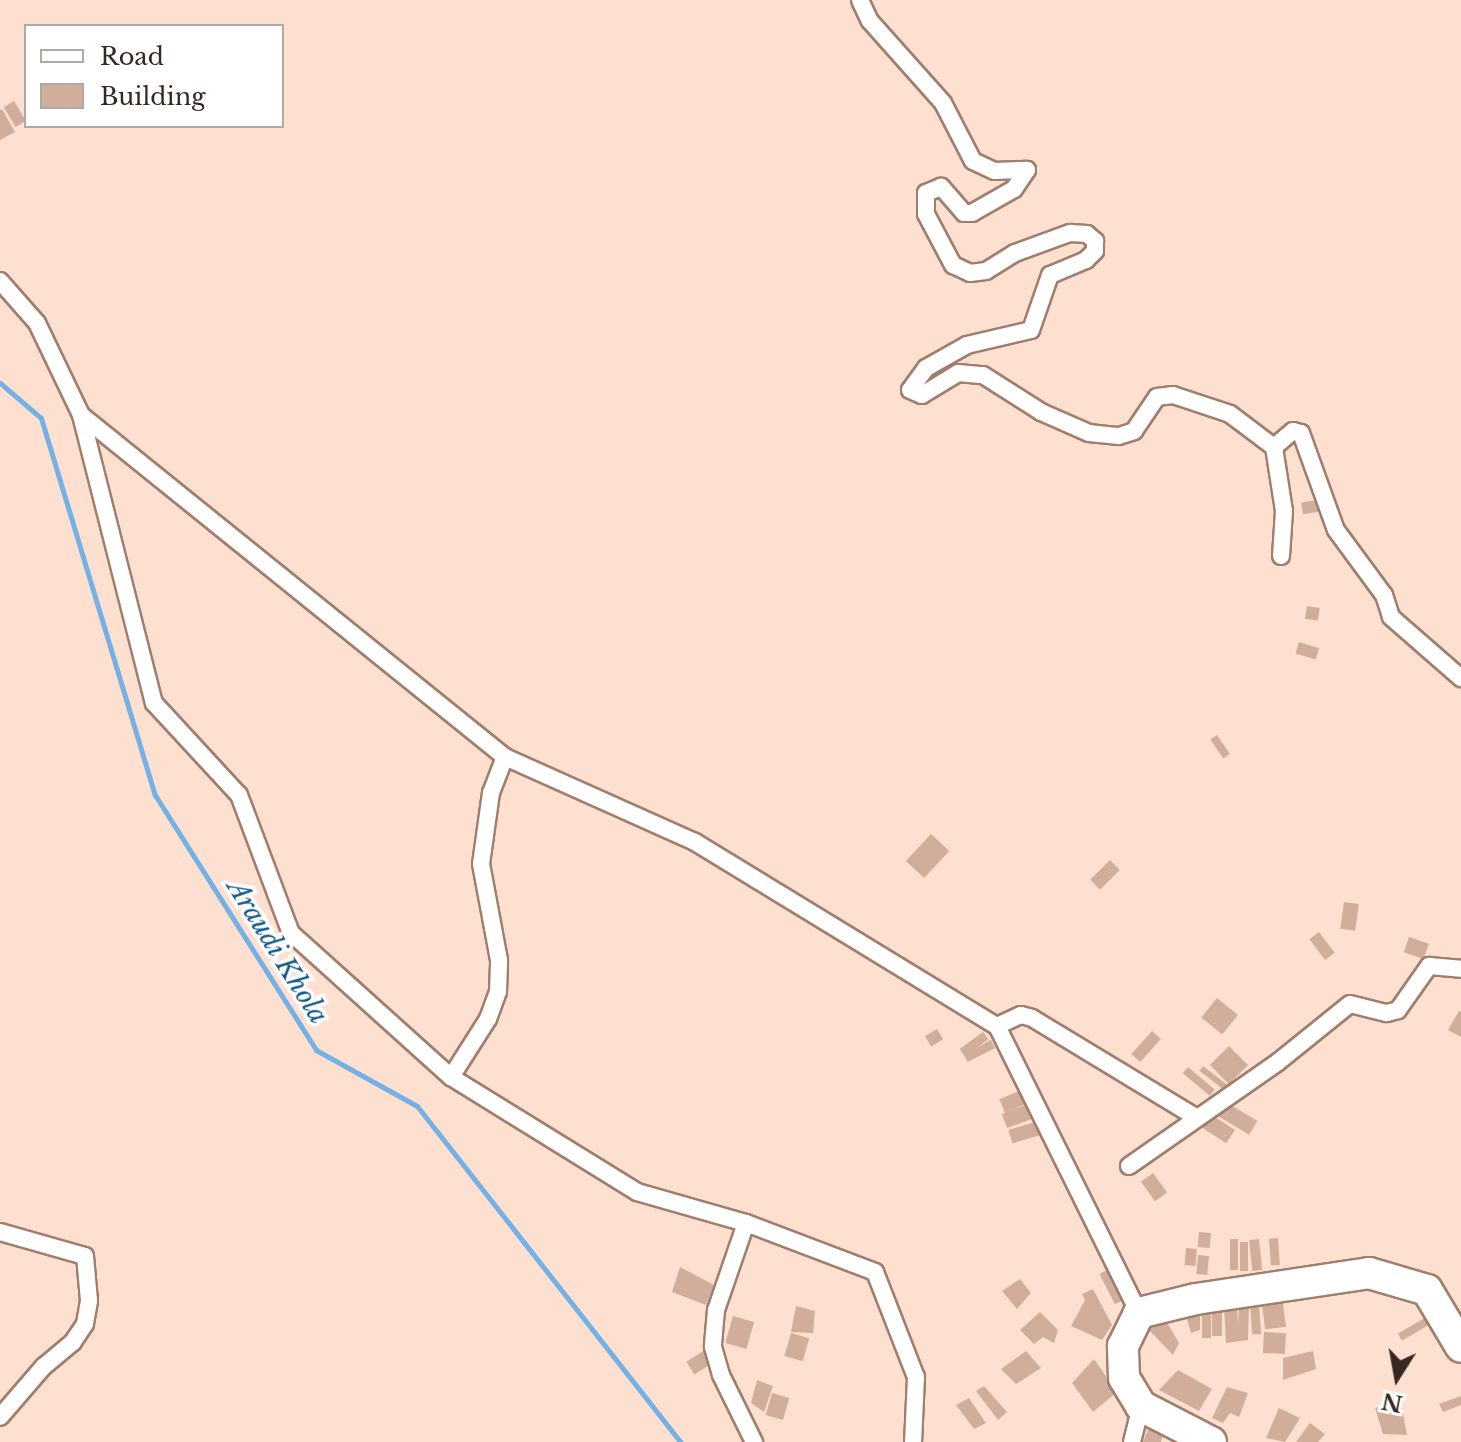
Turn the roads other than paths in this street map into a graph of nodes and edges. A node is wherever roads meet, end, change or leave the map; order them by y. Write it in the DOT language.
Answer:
graph roads {
  1 [pos="860,0"];
  2 [pos="0,281"];
  3 [pos="81,415"];
  4 [pos="1274,447"];
  5 [pos="1281,556"];
  6 [pos="1461,678"];
  7 [pos="505,757"];
  8 [pos="1461,969"];
  9 [pos="997,1026"];
  10 [pos="451,1077"];
  11 [pos="1194,1116"];
  12 [pos="1129,1166"];
  13 [pos="746,1223"];
  14 [pos="0,1232"];
  15 [pos="1139,1313"];
  16 [pos="1461,1347"];
  17 [pos="1141,1406"];
  18 [pos="0,1417"];
  19 [pos="754,1442"];
  20 [pos="913,1442"];
  21 [pos="1132,1442"];
  22 [pos="1211,1442"];
  1 -- 4 [label="street"];
  2 -- 3 [label="street"];
  3 -- 7 [label="street"];
  3 -- 10 [label="street"];
  4 -- 5 [label="street"];
  4 -- 6 [label="street"];
  7 -- 9 [label="street"];
  7 -- 10 [label="street"];
  8 -- 11 [label="street"];
  9 -- 11 [label="street"];
  9 -- 15 [label="street"];
  10 -- 13 [label="street"];
  11 -- 12 [label="street"];
  13 -- 19 [label="street"];
  13 -- 20 [label="street"];
  14 -- 18 [label="street"];
  15 -- 16 [label="highway"];
  15 -- 17 [label="highway"];
  17 -- 21 [label="street"];
  17 -- 22 [label="highway"];
}
